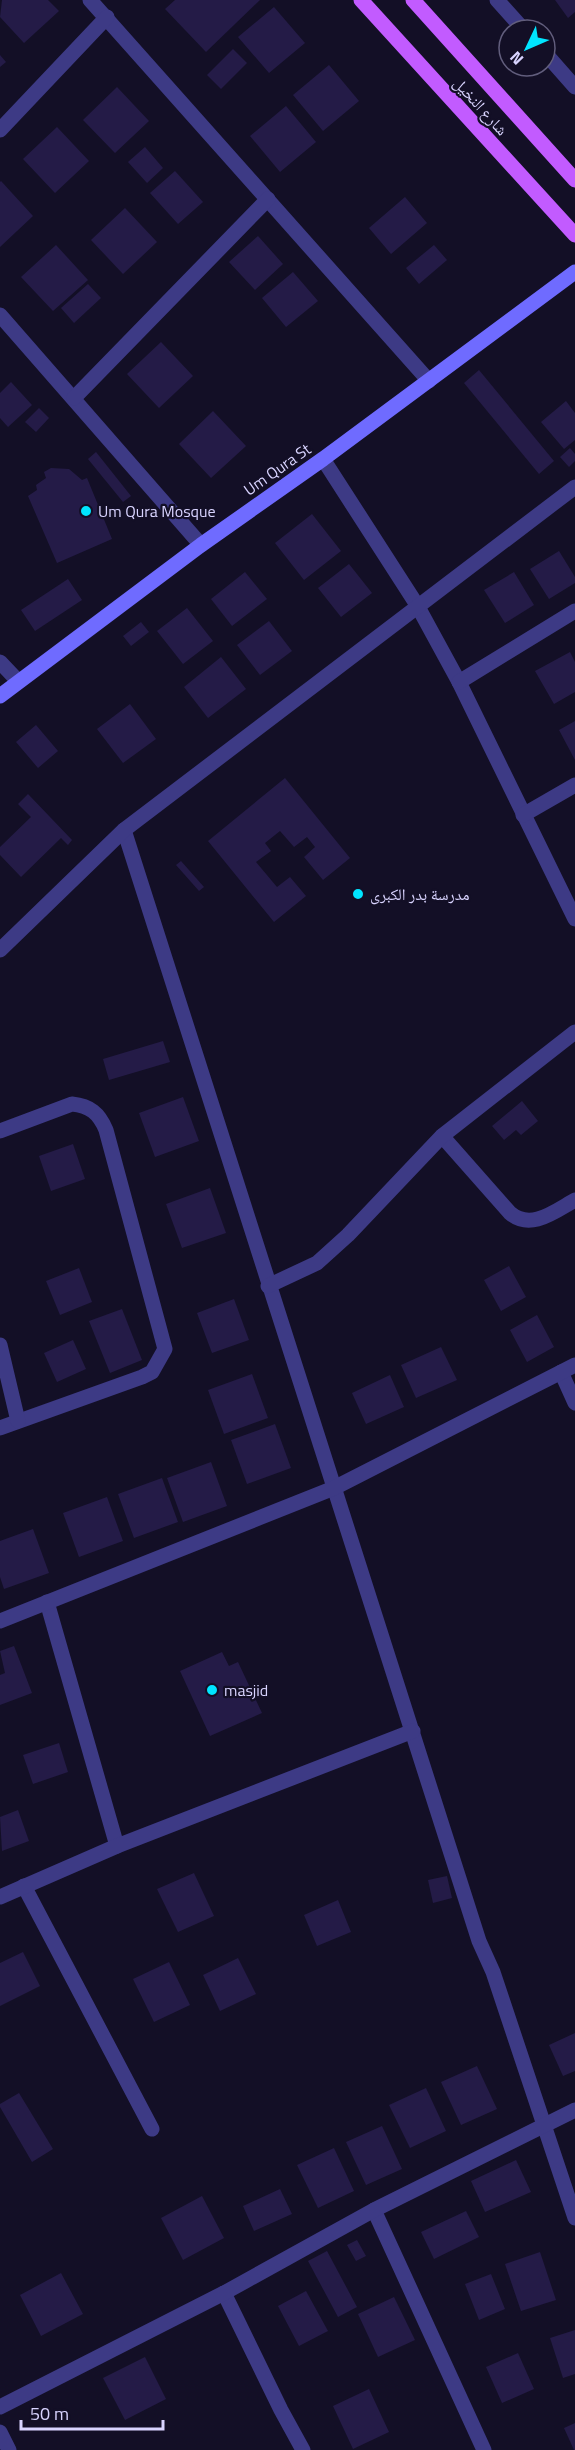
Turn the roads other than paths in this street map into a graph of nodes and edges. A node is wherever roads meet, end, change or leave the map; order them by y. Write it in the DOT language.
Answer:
graph roads {
  1 [pos="90,0"];
  2 [pos="361,0"];
  3 [pos="413,0"];
  4 [pos="497,0"];
  5 [pos="107,17"];
  6 [pos="513,18"];
  7 [pos="557,66"];
  8 [pos="574,85"];
  9 [pos="0,129"];
  10 [pos="575,180"];
  11 [pos="268,199"];
  12 [pos="575,235"];
  13 [pos="575,272"];
  14 [pos="0,315"];
  15 [pos="429,381"];
  16 [pos="74,398"];
  17 [pos="323,459"];
  18 [pos="575,487"];
  19 [pos="201,545"];
  20 [pos="417,605"];
  21 [pos="575,611"];
  22 [pos="0,662"];
  23 [pos="18,681"];
  24 [pos="459,682"];
  25 [pos="0,696"];
  26 [pos="575,785"];
  27 [pos="524,815"];
  28 [pos="124,830"];
  29 [pos="575,919"];
  30 [pos="0,950"];
  31 [pos="575,1032"];
  32 [pos="0,1131"];
  33 [pos="442,1136"];
  34 [pos="575,1200"];
  35 [pos="268,1286"];
  36 [pos="0,1344"];
  37 [pos="568,1368"];
  38 [pos="575,1403"];
  39 [pos="18,1421"];
  40 [pos="0,1428"];
  41 [pos="334,1488"];
  42 [pos="47,1602"];
  43 [pos="0,1621"];
  44 [pos="413,1731"];
  45 [pos="117,1846"];
  46 [pos="24,1886"];
  47 [pos="0,1897"];
  48 [pos="575,2110"];
  49 [pos="544,2127"];
  50 [pos="152,2129"];
  51 [pos="374,2211"];
  52 [pos="575,2218"];
  53 [pos="224,2293"];
  54 [pos="0,2407"];
  55 [pos="0,2432"];
  56 [pos="9,2450"];
  57 [pos="303,2450"];
  58 [pos="484,2450"];
  1 -- 5 [label="street"];
  2 -- 12 [label="main road, شارع النخيل"];
  3 -- 10 [label="main road, شارع النخيل"];
  4 -- 6 [label="street"];
  5 -- 9 [label="street"];
  5 -- 11 [label="street"];
  7 -- 8 [label="street"];
  11 -- 15 [label="street"];
  11 -- 16 [label="street"];
  13 -- 15 [label="street, Um Qura St"];
  14 -- 16 [label="street"];
  15 -- 17 [label="street, Um Qura St"];
  16 -- 19 [label="street"];
  17 -- 19 [label="street, Um Qura St"];
  17 -- 20 [label="street"];
  18 -- 20 [label="street"];
  19 -- 23 [label="street, Um Qura St"];
  20 -- 24 [label="street"];
  20 -- 28 [label="street"];
  21 -- 24 [label="street"];
  22 -- 23 [label="street"];
  23 -- 25 [label="street, Um Qura St"];
  24 -- 27 [label="street"];
  26 -- 27 [label="street"];
  27 -- 29 [label="street"];
  28 -- 30 [label="street"];
  28 -- 35 [label="street"];
  31 -- 33 [label="street"];
  32 -- 39 [label="street"];
  33 -- 34 [label="street"];
  33 -- 35 [label="street"];
  35 -- 41 [label="street"];
  36 -- 39 [label="street"];
  37 -- 38 [label="street"];
  37 -- 41 [label="street"];
  39 -- 40 [label="street"];
  41 -- 42 [label="street"];
  41 -- 44 [label="street"];
  42 -- 43 [label="street"];
  42 -- 45 [label="street"];
  44 -- 45 [label="street"];
  44 -- 49 [label="street"];
  45 -- 46 [label="street"];
  46 -- 47 [label="street"];
  46 -- 50 [label="street"];
  48 -- 49 [label="street"];
  49 -- 51 [label="street"];
  49 -- 52 [label="street"];
  51 -- 53 [label="street"];
  51 -- 58 [label="street"];
  53 -- 54 [label="street"];
  53 -- 57 [label="street"];
  55 -- 56 [label="street"];
}
